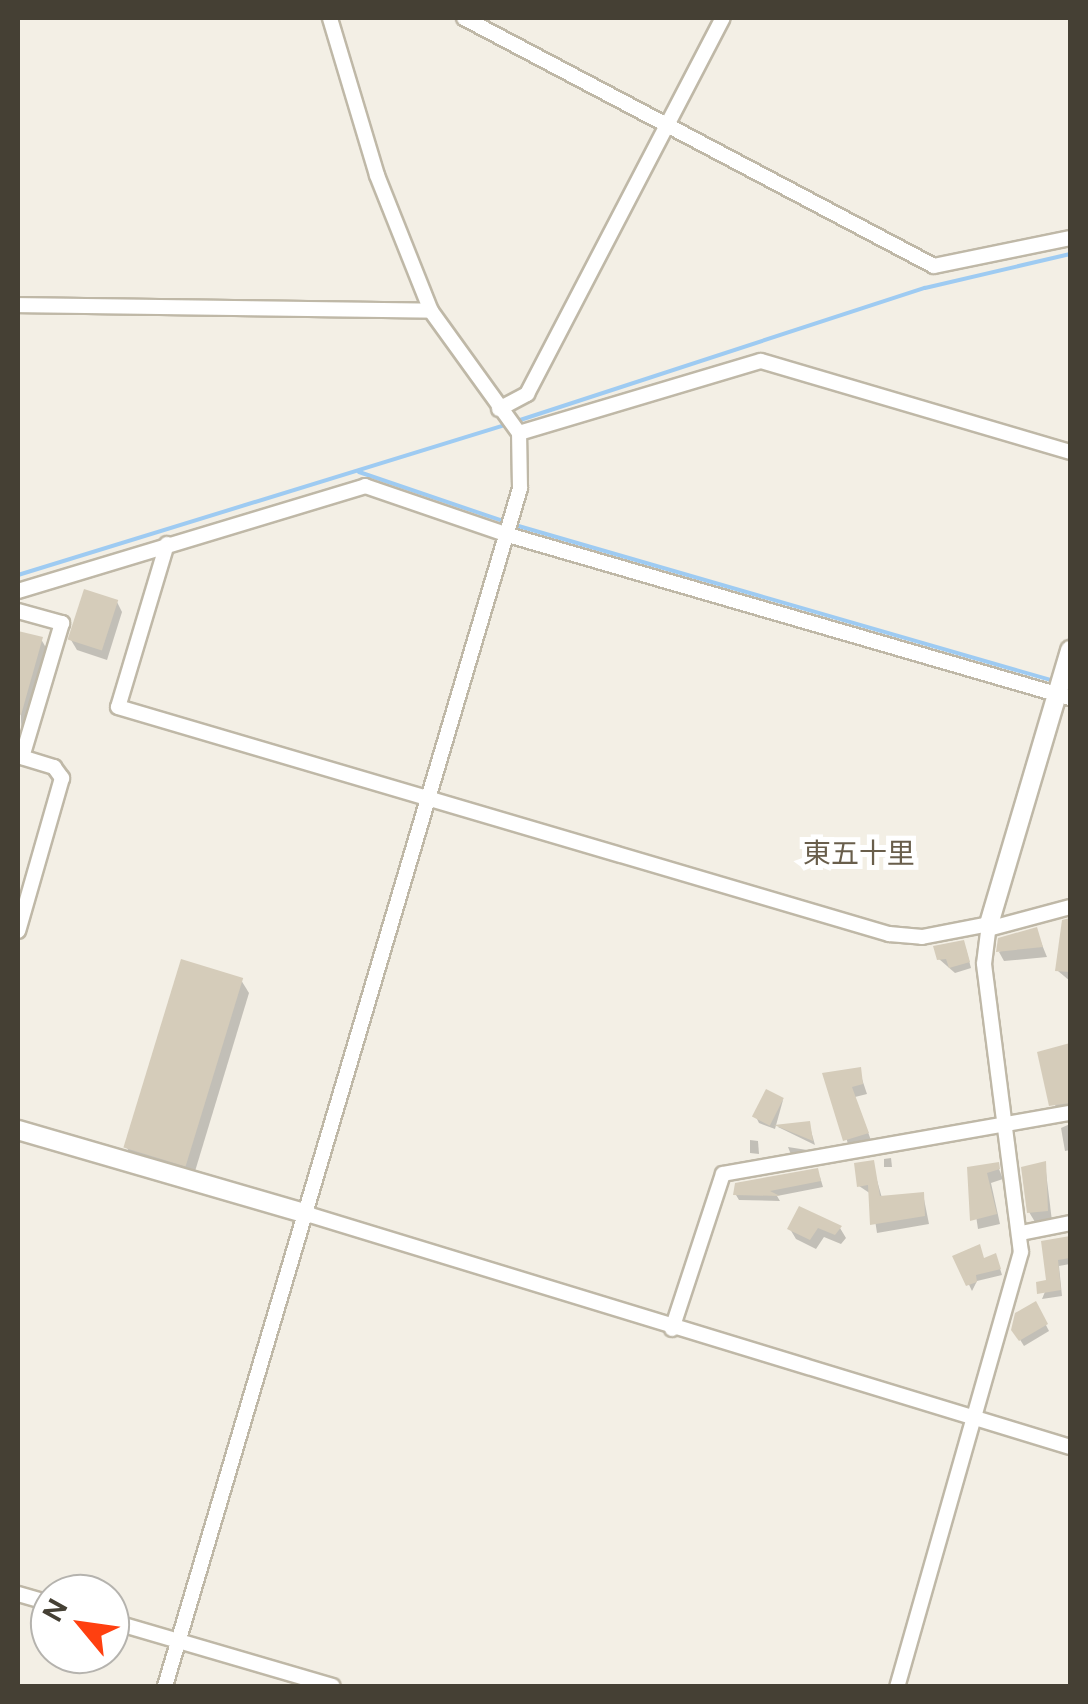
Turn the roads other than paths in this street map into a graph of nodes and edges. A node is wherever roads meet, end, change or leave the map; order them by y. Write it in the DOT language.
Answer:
graph roads {
  1 [pos="330,18"];
  2 [pos="464,18"];
  3 [pos="722,18"];
  4 [pos="668,123"];
  5 [pos="1070,238"];
  6 [pos="18,305"];
  7 [pos="431,311"];
  8 [pos="499,408"];
  9 [pos="518,433"];
  10 [pos="1070,452"];
  11 [pos="508,535"];
  12 [pos="167,544"];
  13 [pos="18,591"];
  14 [pos="18,610"];
  15 [pos="1070,650"];
  16 [pos="1064,696"];
  17 [pos="20,756"];
  18 [pos="426,799"];
  19 [pos="1070,907"];
  20 [pos="988,926"];
  21 [pos="18,931"];
  22 [pos="1070,1113"];
  23 [pos="1004,1123"];
  24 [pos="18,1130"];
  25 [pos="307,1214"];
  26 [pos="1070,1223"];
  27 [pos="1021,1233"];
  28 [pos="672,1329"];
  29 [pos="974,1419"];
  30 [pos="1070,1447"];
  31 [pos="130,1627"];
  32 [pos="178,1642"];
  33 [pos="165,1686"];
  34 [pos="333,1686"];
  35 [pos="897,1686"];
  1 -- 7 [label="street"];
  2 -- 4 [label="street"];
  3 -- 4 [label="street"];
  4 -- 5 [label="street"];
  4 -- 8 [label="street"];
  6 -- 7 [label="street"];
  7 -- 8 [label="street"];
  8 -- 9 [label="street"];
  9 -- 10 [label="street"];
  9 -- 11 [label="street"];
  11 -- 12 [label="street"];
  11 -- 16 [label="street"];
  11 -- 18 [label="street"];
  12 -- 13 [label="street"];
  12 -- 18 [label="street"];
  14 -- 17 [label="street"];
  15 -- 16 [label="street"];
  16 -- 20 [label="street"];
  17 -- 21 [label="street"];
  18 -- 20 [label="street"];
  18 -- 25 [label="street"];
  19 -- 20 [label="street"];
  20 -- 23 [label="street"];
  22 -- 23 [label="street"];
  23 -- 27 [label="street"];
  23 -- 28 [label="street"];
  24 -- 25 [label="street"];
  25 -- 28 [label="street"];
  25 -- 32 [label="street"];
  26 -- 27 [label="street"];
  27 -- 29 [label="street"];
  28 -- 29 [label="street"];
  29 -- 30 [label="street"];
  29 -- 35 [label="street"];
  31 -- 32 [label="street"];
  32 -- 33 [label="street"];
  32 -- 34 [label="street"];
}
